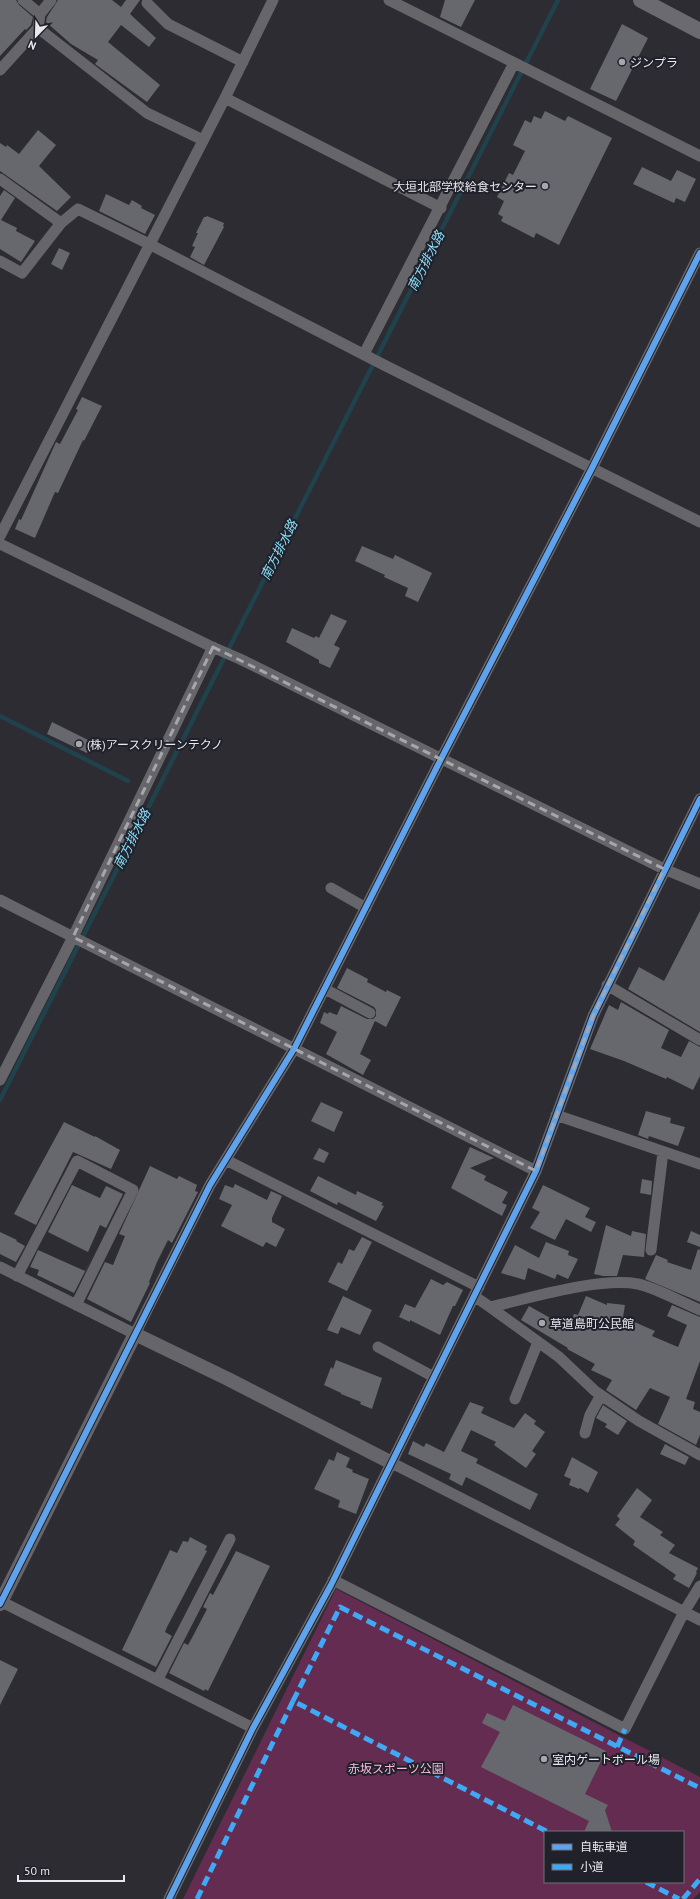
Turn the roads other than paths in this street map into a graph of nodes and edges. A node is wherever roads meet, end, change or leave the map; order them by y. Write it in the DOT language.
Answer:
graph roads {
  1 [pos="23,0"];
  2 [pos="51,0"];
  3 [pos="273,0"];
  4 [pos="389,0"];
  5 [pos="641,0"];
  6 [pos="147,3"];
  7 [pos="40,14"];
  8 [pos="38,28"];
  9 [pos="700,31"];
  10 [pos="243,62"];
  11 [pos="515,64"];
  12 [pos="0,70"];
  13 [pos="225,98"];
  14 [pos="203,140"];
  15 [pos="700,156"];
  16 [pos="0,179"];
  17 [pos="441,208"];
  18 [pos="61,223"];
  19 [pos="149,244"];
  20 [pos="700,253"];
  21 [pos="0,261"];
  22 [pos="365,355"];
  23 [pos="592,468"];
  24 [pos="700,522"];
  25 [pos="0,536"];
  26 [pos="0,544"];
  27 [pos="215,648"];
  28 [pos="440,760"];
  29 [pos="700,799"];
  30 [pos="664,869"];
  31 [pos="700,884"];
  32 [pos="331,888"];
  33 [pos="0,900"];
  34 [pos="366,908"];
  35 [pos="73,937"];
  36 [pos="607,985"];
  37 [pos="325,989"];
  38 [pos="370,1013"];
  39 [pos="700,1040"];
  40 [pos="294,1049"];
  41 [pos="0,1080"];
  42 [pos="556,1115"];
  43 [pos="663,1152"];
  44 [pos="226,1160"];
  45 [pos="700,1164"];
  46 [pos="536,1171"];
  47 [pos="651,1250"];
  48 [pos="0,1267"];
  49 [pos="17,1276"];
  50 [pos="477,1291"];
  51 [pos="76,1305"];
  52 [pos="490,1307"];
  53 [pos="700,1310"];
  54 [pos="135,1334"];
  55 [pos="538,1342"];
  56 [pos="378,1346"];
  57 [pos="434,1377"];
  58 [pos="601,1395"];
  59 [pos="515,1399"];
  60 [pos="585,1434"];
  61 [pos="700,1455"];
  62 [pos="392,1463"];
  63 [pos="230,1539"];
  64 [pos="333,1580"];
  65 [pos="700,1586"];
  66 [pos="0,1602"];
  67 [pos="684,1612"];
  68 [pos="700,1620"];
  69 [pos="158,1679"];
  70 [pos="253,1728"];
  71 [pos="169,1899"];
  1 -- 7 [label="street"];
  2 -- 7 [label="street"];
  3 -- 10 [label="street"];
  4 -- 11 [label="street"];
  5 -- 9 [label="main road"];
  6 -- 10 [label="street"];
  7 -- 8 [label="street"];
  8 -- 12 [label="street"];
  8 -- 14 [label="street"];
  10 -- 13 [label="street"];
  11 -- 15 [label="street"];
  11 -- 17 [label="street"];
  13 -- 14 [label="street"];
  13 -- 17 [label="street"];
  14 -- 19 [label="street"];
  16 -- 18 [label="street"];
  17 -- 22 [label="street"];
  18 -- 19 [label="street"];
  18 -- 21 [label="street"];
  19 -- 22 [label="street"];
  19 -- 25 [label="street"];
  20 -- 23 [label="street"];
  22 -- 23 [label="street"];
  23 -- 24 [label="street"];
  23 -- 28 [label="street"];
  26 -- 27 [label="street"];
  27 -- 28 [label="street"];
  27 -- 35 [label="street"];
  28 -- 30 [label="street"];
  28 -- 34 [label="street"];
  29 -- 30 [label="street"];
  30 -- 31 [label="street"];
  30 -- 36 [label="street"];
  32 -- 34 [label="street"];
  33 -- 35 [label="street"];
  34 -- 37 [label="street"];
  35 -- 40 [label="street"];
  35 -- 41 [label="street"];
  36 -- 39 [label="street"];
  36 -- 42 [label="street"];
  37 -- 38 [label="street"];
  37 -- 40 [label="street"];
  40 -- 44 [label="street"];
  40 -- 46 [label="street"];
  42 -- 43 [label="street"];
  42 -- 46 [label="street"];
  43 -- 45 [label="street"];
  43 -- 47 [label="street"];
  44 -- 50 [label="street"];
  44 -- 54 [label="street"];
  46 -- 50 [label="street"];
  48 -- 49 [label="street"];
  49 -- 51 [label="street"];
  49 -- 51 [label="street"];
  50 -- 52 [label="street"];
  50 -- 57 [label="street"];
  51 -- 54 [label="street"];
  52 -- 53 [label="street"];
  52 -- 55 [label="street"];
  54 -- 62 [label="street"];
  54 -- 66 [label="street"];
  55 -- 58 [label="street"];
  55 -- 59 [label="street"];
  56 -- 57 [label="street"];
  57 -- 62 [label="street"];
  58 -- 60 [label="street"];
  58 -- 61 [label="street"];
  62 -- 64 [label="street"];
  62 -- 67 [label="street"];
  63 -- 69 [label="street"];
  64 -- 67 [label="street"];
  64 -- 70 [label="street"];
  65 -- 67 [label="street"];
  66 -- 69 [label="street"];
  67 -- 68 [label="street"];
  69 -- 70 [label="street"];
  70 -- 71 [label="street"];
}
